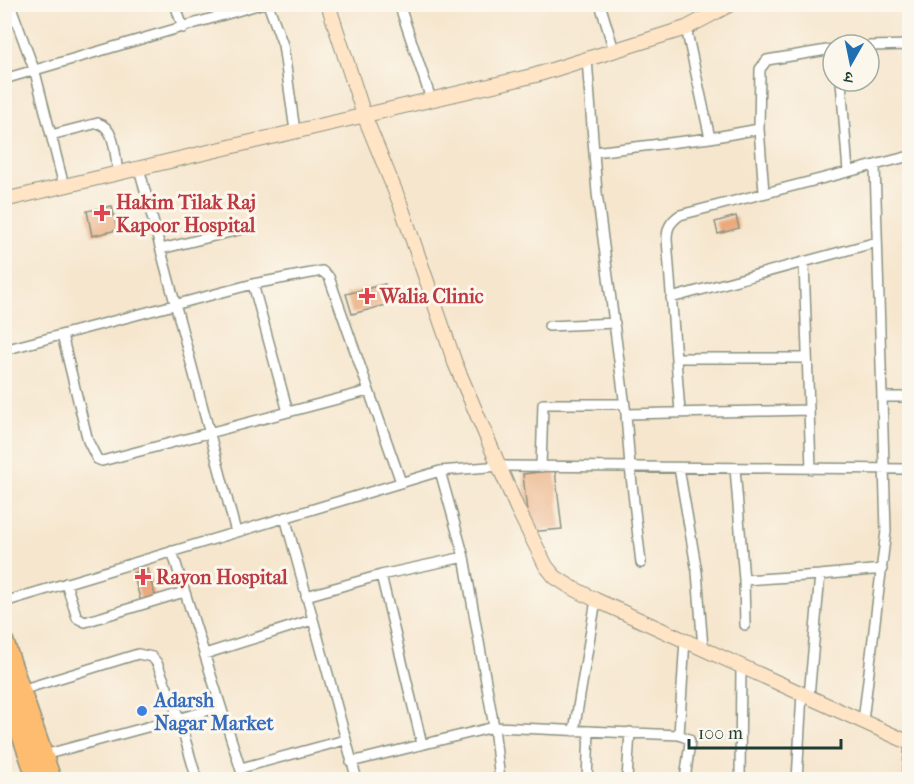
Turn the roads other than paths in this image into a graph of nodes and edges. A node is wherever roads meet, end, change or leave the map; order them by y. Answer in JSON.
{"nodes":[{"id":1,"x":10,"y":4,"type":"edge"},
{"id":2,"x":175,"y":4,"type":"edge"},
{"id":3,"x":261,"y":4,"type":"edge"},
{"id":4,"x":268,"y":4,"type":"edge"},
{"id":5,"x":328,"y":4,"type":"edge"},
{"id":6,"x":399,"y":4,"type":"edge"},
{"id":7,"x":600,"y":4,"type":"edge"},
{"id":8,"x":731,"y":4,"type":"edge"},
{"id":9,"x":183,"y":28,"type":"junction"},
{"id":10,"x":686,"y":28,"type":"junction"},
{"id":11,"x":909,"y":45,"type":"edge"},
{"id":12,"x":881,"y":46,"type":"edge"},
{"id":13,"x":614,"y":50,"type":"junction"},
{"id":14,"x":821,"y":51,"type":"edge"},
{"id":15,"x":587,"y":59,"type":"junction"},
{"id":16,"x":35,"y":72,"type":"junction"},
{"id":17,"x":4,"y":79,"type":"edge"},
{"id":18,"x":842,"y":93,"type":"edge"},
{"id":19,"x":431,"y":99,"type":"junction"},
{"id":20,"x":364,"y":115,"type":"junction"},
{"id":21,"x":759,"y":129,"type":"junction"},
{"id":22,"x":295,"y":131,"type":"junction"},
{"id":23,"x":51,"y":135,"type":"junction"},
{"id":24,"x":710,"y":138,"type":"junction"},
{"id":25,"x":594,"y":152,"type":"junction"},
{"id":26,"x":909,"y":156,"type":"edge"},
{"id":27,"x":875,"y":166,"type":"junction"},
{"id":28,"x":139,"y":168,"type":"junction"},
{"id":29,"x":848,"y":172,"type":"junction"},
{"id":30,"x":118,"y":173,"type":"junction"},
{"id":31,"x":64,"y":186,"type":"junction"},
{"id":32,"x":764,"y":192,"type":"junction"},
{"id":33,"x":4,"y":200,"type":"edge"},
{"id":34,"x":250,"y":227,"type":"dead end"},
{"id":35,"x":877,"y":242,"type":"junction"},
{"id":36,"x":161,"y":249,"type":"junction"},
{"id":37,"x":804,"y":262,"type":"junction"},
{"id":38,"x":253,"y":284,"type":"junction"},
{"id":39,"x":671,"y":298,"type":"junction"},
{"id":40,"x":176,"y":305,"type":"junction"},
{"id":41,"x":615,"y":323,"type":"junction"},
{"id":42,"x":549,"y":326,"type":"dead end"},
{"id":43,"x":62,"y":335,"type":"junction"},
{"id":44,"x":4,"y":350,"type":"edge"},
{"id":45,"x":676,"y":358,"type":"junction"},
{"id":46,"x":807,"y":358,"type":"junction"},
{"id":47,"x":368,"y":391,"type":"junction"},
{"id":48,"x":883,"y":397,"type":"junction"},
{"id":49,"x":909,"y":397,"type":"edge"},
{"id":50,"x":624,"y":404,"type":"junction"},
{"id":51,"x":809,"y":410,"type":"junction"},
{"id":52,"x":288,"y":412,"type":"junction"},
{"id":53,"x":680,"y":412,"type":"junction"},
{"id":54,"x":626,"y":414,"type":"junction"},
{"id":55,"x":210,"y":433,"type":"junction"},
{"id":56,"x":500,"y":466,"type":"junction"},
{"id":57,"x":541,"y":467,"type":"junction"},
{"id":58,"x":630,"y":467,"type":"junction"},
{"id":59,"x":679,"y":468,"type":"junction"},
{"id":60,"x":735,"y":468,"type":"junction"},
{"id":61,"x":811,"y":468,"type":"junction"},
{"id":62,"x":885,"y":469,"type":"junction"},
{"id":63,"x":909,"y":469,"type":"edge"},
{"id":64,"x":440,"y":471,"type":"junction"},
{"id":65,"x":401,"y":482,"type":"junction"},
{"id":66,"x":285,"y":517,"type":"junction"},
{"id":67,"x":236,"y":532,"type":"junction"},
{"id":68,"x":172,"y":551,"type":"junction"},
{"id":69,"x":464,"y":557,"type":"junction"},
{"id":70,"x":641,"y":563,"type":"dead end"},
{"id":71,"x":882,"y":569,"type":"junction"},
{"id":72,"x":381,"y":575,"type":"junction"},
{"id":73,"x":820,"y":575,"type":"junction"},
{"id":74,"x":744,"y":580,"type":"junction"},
{"id":75,"x":66,"y":583,"type":"junction"},
{"id":76,"x":184,"y":592,"type":"junction"},
{"id":77,"x":306,"y":596,"type":"junction"},
{"id":78,"x":596,"y":600,"type":"junction"},
{"id":79,"x":4,"y":602,"type":"edge"},
{"id":80,"x":312,"y":620,"type":"junction"},
{"id":81,"x":745,"y":625,"type":"dead end"},
{"id":82,"x":685,"y":639,"type":"junction"},
{"id":83,"x":4,"y":641,"type":"edge"},
{"id":84,"x":703,"y":648,"type":"junction"},
{"id":85,"x":205,"y":654,"type":"junction"},
{"id":86,"x":741,"y":665,"type":"junction"},
{"id":87,"x":13,"y":688,"type":"edge"},
{"id":88,"x":805,"y":695,"type":"junction"},
{"id":89,"x":221,"y":707,"type":"junction"},
{"id":90,"x":179,"y":718,"type":"junction"},
{"id":91,"x":863,"y":721,"type":"junction"},
{"id":92,"x":494,"y":728,"type":"junction"},
{"id":93,"x":574,"y":731,"type":"junction"},
{"id":94,"x":589,"y":731,"type":"junction"},
{"id":95,"x":630,"y":732,"type":"junction"},
{"id":96,"x":679,"y":735,"type":"junction"},
{"id":97,"x":345,"y":740,"type":"junction"},
{"id":98,"x":422,"y":744,"type":"junction"},
{"id":99,"x":909,"y":744,"type":"edge"},
{"id":100,"x":44,"y":755,"type":"junction"},
{"id":101,"x":351,"y":762,"type":"junction"},
{"id":102,"x":241,"y":768,"type":"junction"},
{"id":103,"x":37,"y":780,"type":"edge"},
{"id":104,"x":52,"y":780,"type":"edge"},
{"id":105,"x":197,"y":780,"type":"edge"},
{"id":106,"x":244,"y":780,"type":"edge"},
{"id":107,"x":357,"y":780,"type":"edge"},
{"id":108,"x":500,"y":780,"type":"edge"},
{"id":109,"x":587,"y":780,"type":"edge"},
{"id":110,"x":627,"y":780,"type":"edge"},
{"id":111,"x":685,"y":780,"type":"edge"},
{"id":112,"x":740,"y":780,"type":"edge"},
{"id":113,"x":797,"y":780,"type":"edge"},
{"id":114,"x":907,"y":780,"type":"edge"}],
"edges":[{"from":1,"to":16,"type":"street"},
{"from":2,"to":9,"type":"street"},
{"from":3,"to":9,"type":"street"},
{"from":4,"to":22,"type":"street"},
{"from":5,"to":20,"type":"street"},
{"from":6,"to":19,"type":"street"},
{"from":7,"to":13,"type":"street"},
{"from":8,"to":10,"type":"street"},
{"from":9,"to":16,"type":"street"},
{"from":10,"to":13,"type":"street"},
{"from":10,"to":24,"type":"street"},
{"from":11,"to":12,"type":"street"},
{"from":13,"to":15,"type":"street"},
{"from":14,"to":21,"type":"street"},
{"from":15,"to":19,"type":"street"},
{"from":15,"to":25,"type":"street"},
{"from":16,"to":17,"type":"street"},
{"from":16,"to":23,"type":"street"},
{"from":18,"to":29,"type":"street"},
{"from":19,"to":20,"type":"street"},
{"from":20,"to":22,"type":"street"},
{"from":20,"to":56,"type":"street"},
{"from":21,"to":24,"type":"street"},
{"from":21,"to":32,"type":"street"},
{"from":22,"to":28,"type":"street"},
{"from":23,"to":30,"type":"street"},
{"from":23,"to":31,"type":"street"},
{"from":24,"to":25,"type":"street"},
{"from":25,"to":41,"type":"street"},
{"from":26,"to":27,"type":"street"},
{"from":27,"to":29,"type":"street"},
{"from":27,"to":35,"type":"street"},
{"from":28,"to":30,"type":"street"},
{"from":28,"to":36,"type":"street"},
{"from":29,"to":32,"type":"street"},
{"from":30,"to":31,"type":"street"},
{"from":31,"to":33,"type":"street"},
{"from":32,"to":39,"type":"street"},
{"from":34,"to":36,"type":"street"},
{"from":35,"to":37,"type":"street"},
{"from":35,"to":48,"type":"street"},
{"from":36,"to":40,"type":"street"},
{"from":37,"to":39,"type":"street"},
{"from":37,"to":46,"type":"street"},
{"from":38,"to":40,"type":"street"},
{"from":38,"to":47,"type":"street"},
{"from":38,"to":52,"type":"street"},
{"from":39,"to":45,"type":"street"},
{"from":40,"to":43,"type":"street"},
{"from":40,"to":55,"type":"street"},
{"from":41,"to":42,"type":"street"},
{"from":41,"to":50,"type":"street"},
{"from":43,"to":44,"type":"street"},
{"from":43,"to":55,"type":"street"},
{"from":45,"to":46,"type":"street"},
{"from":45,"to":53,"type":"street"},
{"from":46,"to":51,"type":"street"},
{"from":47,"to":52,"type":"street"},
{"from":47,"to":65,"type":"street"},
{"from":48,"to":49,"type":"street"},
{"from":48,"to":62,"type":"street"},
{"from":50,"to":54,"type":"street"},
{"from":50,"to":57,"type":"street"},
{"from":51,"to":53,"type":"street"},
{"from":51,"to":61,"type":"street"},
{"from":52,"to":55,"type":"street"},
{"from":53,"to":54,"type":"street"},
{"from":54,"to":58,"type":"street"},
{"from":55,"to":67,"type":"street"},
{"from":56,"to":57,"type":"street"},
{"from":56,"to":64,"type":"street"},
{"from":56,"to":78,"type":"street"},
{"from":57,"to":58,"type":"street"},
{"from":58,"to":59,"type":"street"},
{"from":58,"to":70,"type":"street"},
{"from":59,"to":60,"type":"street"},
{"from":59,"to":84,"type":"street"},
{"from":60,"to":61,"type":"street"},
{"from":60,"to":74,"type":"street"},
{"from":61,"to":62,"type":"street"},
{"from":62,"to":63,"type":"street"},
{"from":62,"to":71,"type":"street"},
{"from":64,"to":65,"type":"street"},
{"from":64,"to":69,"type":"street"},
{"from":65,"to":66,"type":"street"},
{"from":66,"to":67,"type":"street"},
{"from":66,"to":77,"type":"street"},
{"from":67,"to":68,"type":"street"},
{"from":68,"to":75,"type":"street"},
{"from":68,"to":76,"type":"street"},
{"from":69,"to":72,"type":"street"},
{"from":69,"to":92,"type":"street"},
{"from":71,"to":73,"type":"street"},
{"from":71,"to":91,"type":"street"},
{"from":72,"to":77,"type":"street"},
{"from":72,"to":98,"type":"street"},
{"from":73,"to":74,"type":"street"},
{"from":73,"to":88,"type":"street"},
{"from":74,"to":81,"type":"street"},
{"from":75,"to":76,"type":"street"},
{"from":75,"to":79,"type":"street"},
{"from":76,"to":85,"type":"street"},
{"from":77,"to":80,"type":"street"},
{"from":78,"to":82,"type":"street"},
{"from":78,"to":93,"type":"street"},
{"from":80,"to":85,"type":"street"},
{"from":80,"to":97,"type":"street"},
{"from":82,"to":84,"type":"street"},
{"from":82,"to":96,"type":"street"},
{"from":83,"to":87,"type":"highway"},
{"from":84,"to":86,"type":"street"},
{"from":85,"to":89,"type":"street"},
{"from":86,"to":88,"type":"street"},
{"from":86,"to":112,"type":"street"},
{"from":87,"to":90,"type":"street"},
{"from":87,"to":100,"type":"highway"},
{"from":87,"to":103,"type":"highway"},
{"from":88,"to":91,"type":"street"},
{"from":88,"to":113,"type":"street"},
{"from":89,"to":90,"type":"street"},
{"from":89,"to":102,"type":"street"},
{"from":90,"to":100,"type":"street"},
{"from":90,"to":105,"type":"street"},
{"from":91,"to":99,"type":"street"},
{"from":92,"to":93,"type":"street"},
{"from":92,"to":98,"type":"street"},
{"from":92,"to":108,"type":"street"},
{"from":93,"to":94,"type":"street"},
{"from":94,"to":95,"type":"street"},
{"from":94,"to":109,"type":"street"},
{"from":95,"to":96,"type":"street"},
{"from":95,"to":110,"type":"street"},
{"from":96,"to":111,"type":"street"},
{"from":97,"to":101,"type":"street"},
{"from":97,"to":102,"type":"street"},
{"from":98,"to":101,"type":"street"},
{"from":99,"to":114,"type":"street"},
{"from":100,"to":104,"type":"highway"},
{"from":101,"to":107,"type":"street"},
{"from":102,"to":106,"type":"street"}]}
